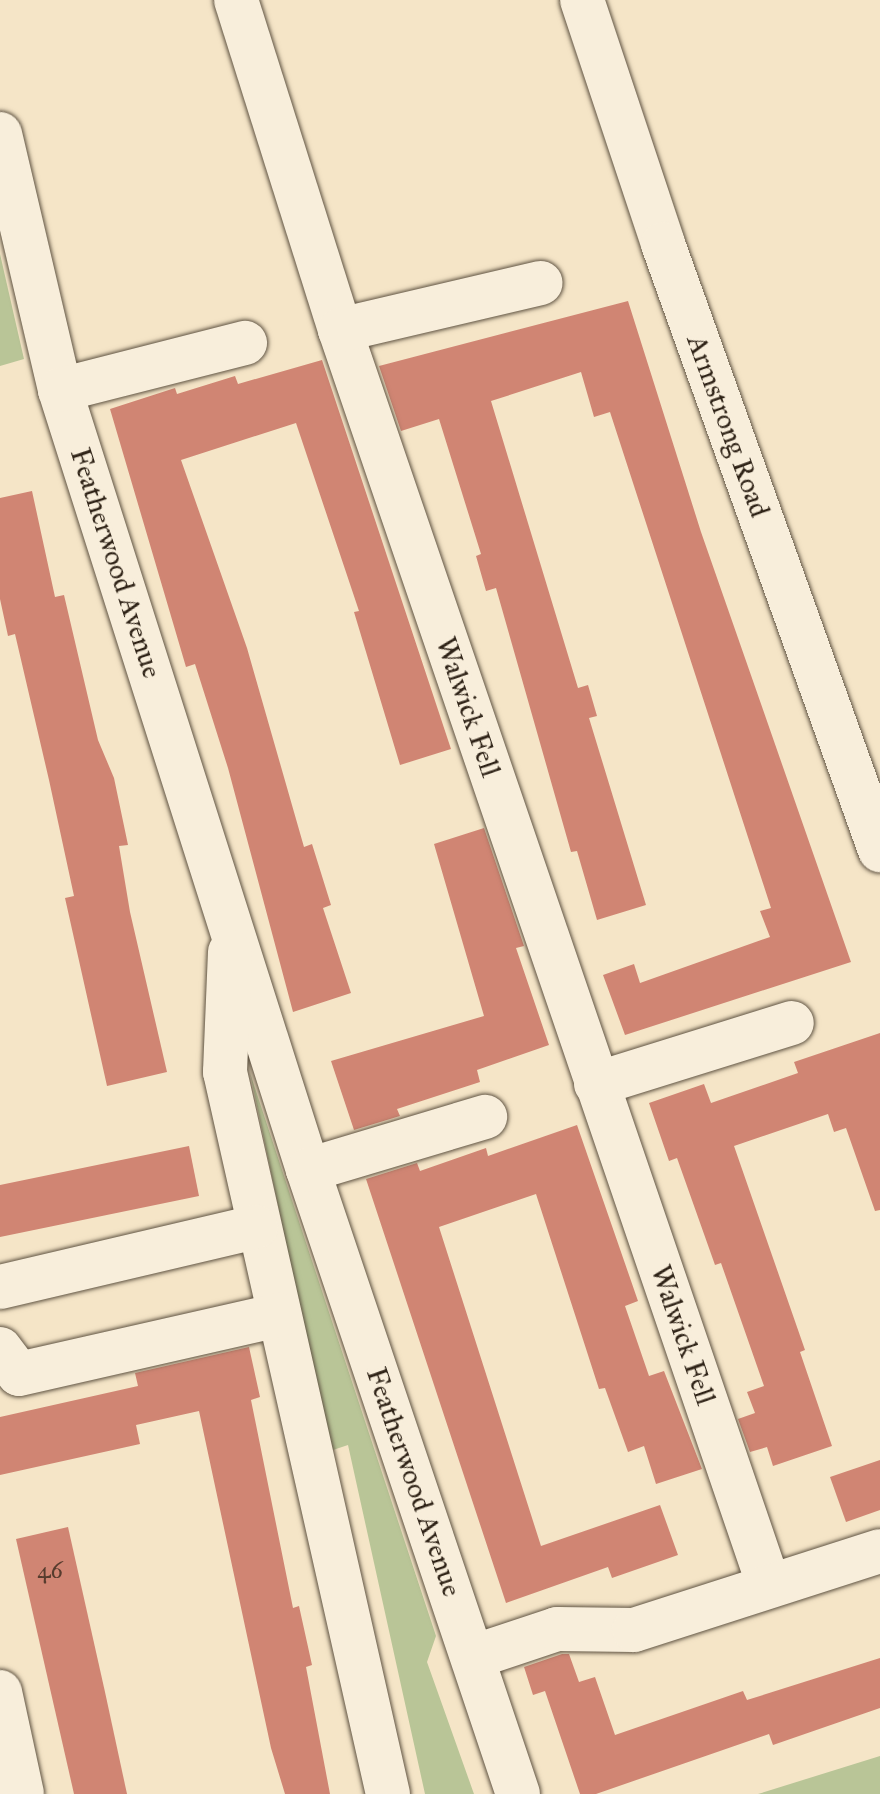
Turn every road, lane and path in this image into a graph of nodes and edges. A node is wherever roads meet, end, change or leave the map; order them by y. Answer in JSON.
{"nodes":[{"id":1,"x":236,"y":0,"type":"edge"},
{"id":2,"x":582,"y":0,"type":"edge"},
{"id":3,"x":0,"y":134,"type":"edge"},
{"id":4,"x":541,"y":283,"type":"dead end"},
{"id":5,"x":337,"y":321,"type":"junction"},
{"id":6,"x":245,"y":343,"type":"dead end"},
{"id":7,"x":60,"y":390,"type":"junction"},
{"id":8,"x":880,"y":850,"type":"edge"},
{"id":9,"x":231,"y":917,"type":"junction"},
{"id":10,"x":792,"y":1023,"type":"dead end"},
{"id":11,"x":596,"y":1084,"type":"junction"},
{"id":12,"x":485,"y":1117,"type":"dead end"},
{"id":13,"x":308,"y":1170,"type":"junction"},
{"id":14,"x":256,"y":1227,"type":"junction"},
{"id":15,"x":0,"y":1287,"type":"edge"},
{"id":16,"x":279,"y":1315,"type":"junction"},
{"id":17,"x":0,"y":1349,"type":"edge"},
{"id":18,"x":880,"y":1551,"type":"edge"},
{"id":19,"x":769,"y":1586,"type":"junction"},
{"id":20,"x":473,"y":1657,"type":"junction"},
{"id":21,"x":0,"y":1692,"type":"edge"},
{"id":22,"x":22,"y":1794,"type":"edge"},
{"id":23,"x":388,"y":1794,"type":"edge"},
{"id":24,"x":518,"y":1794,"type":"edge"}],
"edges":[{"from":1,"to":5,"type":"street","name":"Walwick Fell"},
{"from":2,"to":8,"type":"street","name":"Armstrong Road"},
{"from":3,"to":7,"type":"street","name":"Featherwood Avenue"},
{"from":4,"to":5,"type":"street"},
{"from":5,"to":11,"type":"street","name":"Walwick Fell"},
{"from":6,"to":7,"type":"street"},
{"from":7,"to":9,"type":"street","name":"Featherwood Avenue"},
{"from":9,"to":13,"type":"street","name":"Featherwood Avenue"},
{"from":9,"to":14,"type":"street","name":"Featherwood Avenue"},
{"from":10,"to":11,"type":"street"},
{"from":11,"to":19,"type":"street","name":"Walwick Fell"},
{"from":12,"to":13,"type":"street"},
{"from":13,"to":20,"type":"street","name":"Featherwood Avenue"},
{"from":14,"to":15,"type":"street"},
{"from":14,"to":16,"type":"street","name":"Featherwood Avenue"},
{"from":16,"to":17,"type":"street"},
{"from":16,"to":23,"type":"street","name":"Featherwood Avenue"},
{"from":18,"to":19,"type":"street"},
{"from":19,"to":20,"type":"street"},
{"from":20,"to":24,"type":"street","name":"Featherwood Avenue"},
{"from":21,"to":22,"type":"street"}]}
